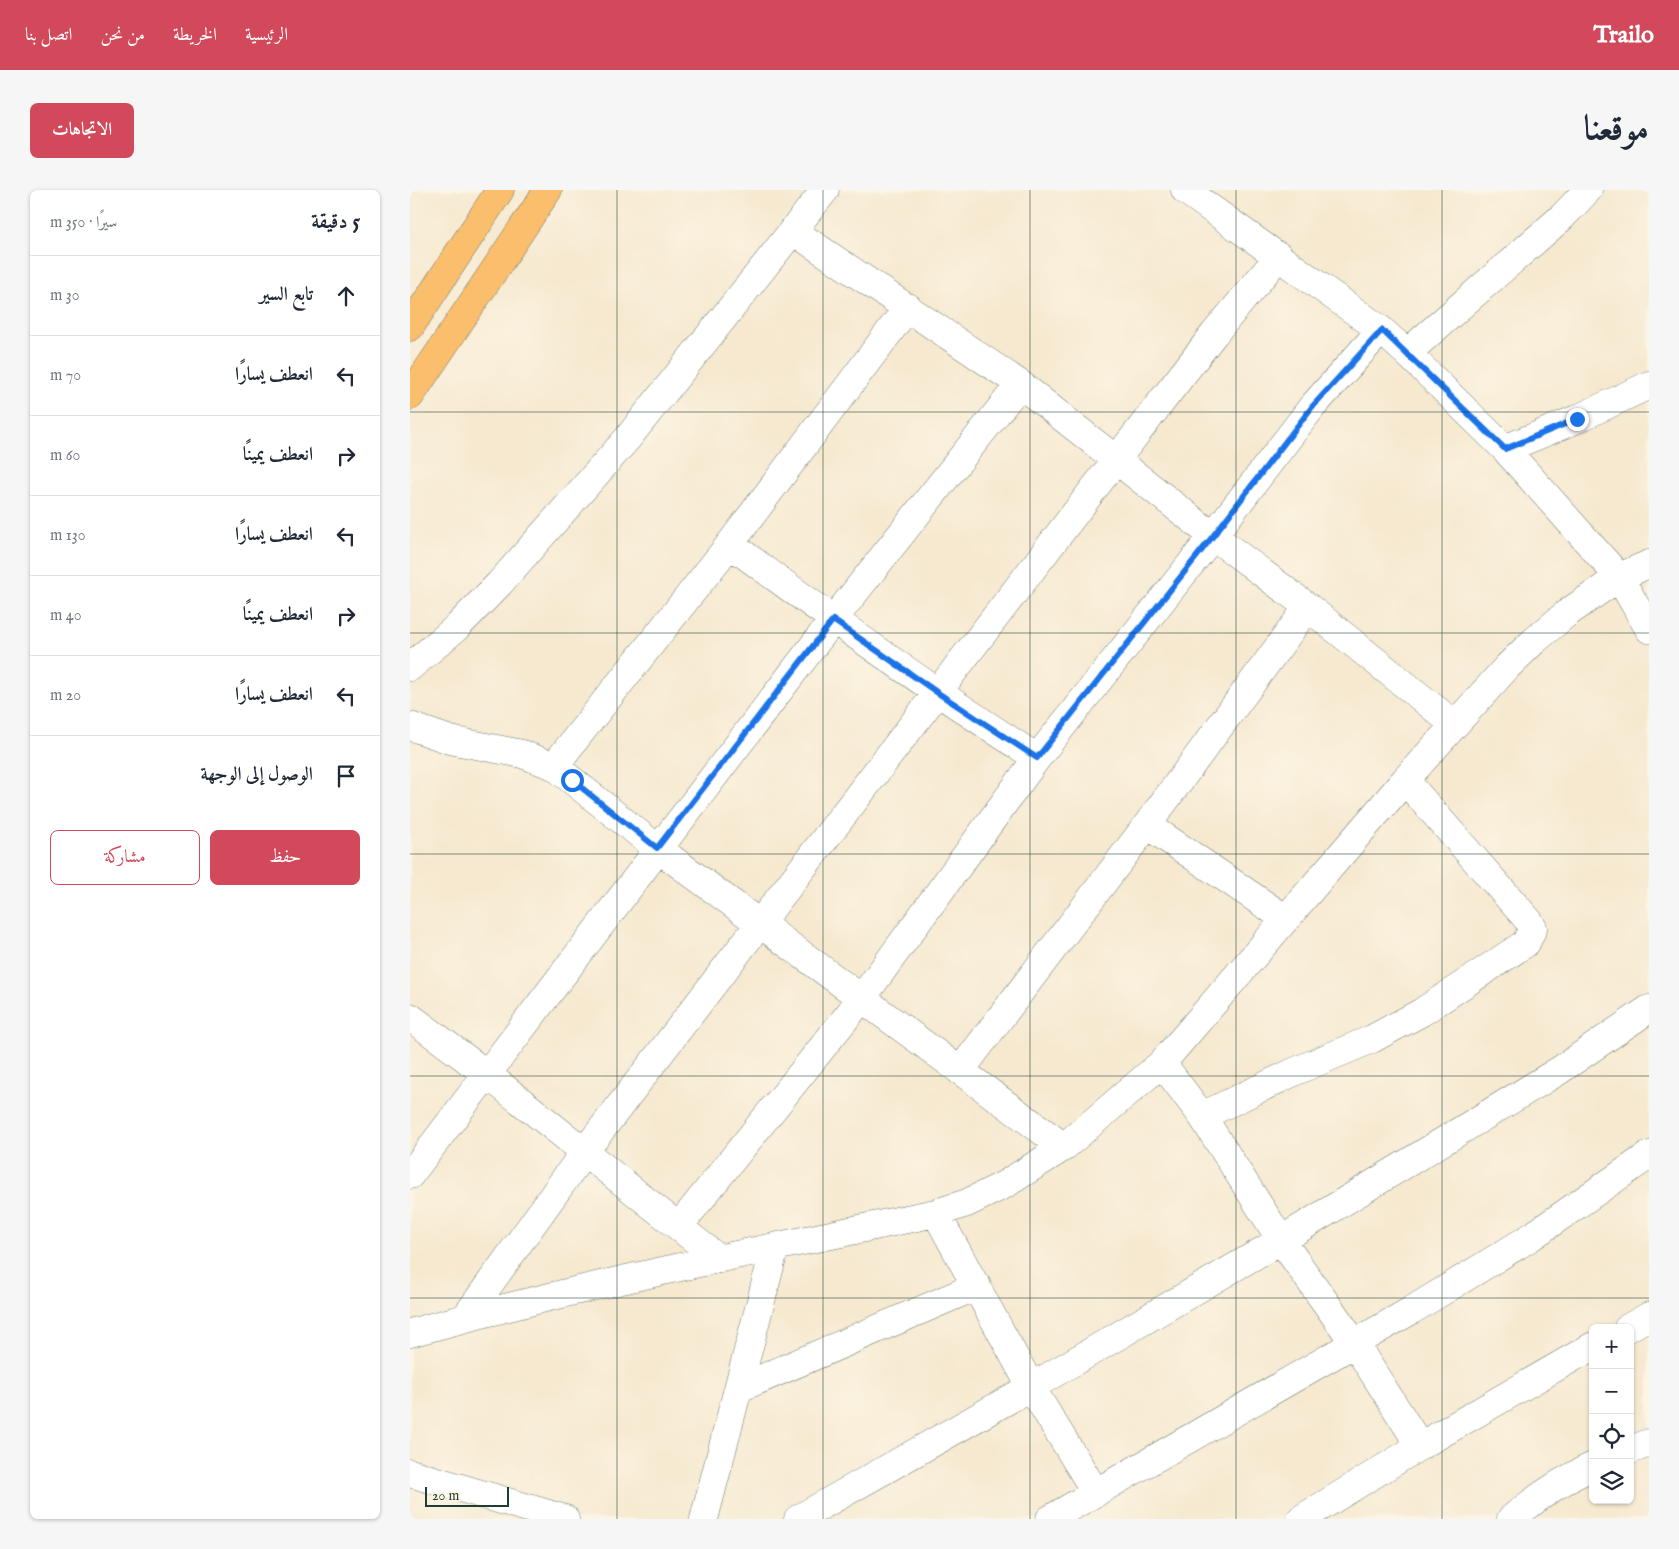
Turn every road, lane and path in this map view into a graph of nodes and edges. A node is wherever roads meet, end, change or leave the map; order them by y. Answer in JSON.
{"nodes":[{"id":1,"x":500,"y":190,"type":"edge"},
{"id":2,"x":548,"y":190,"type":"edge"},
{"id":3,"x":825,"y":190,"type":"edge"},
{"id":4,"x":1185,"y":190,"type":"edge"},
{"id":5,"x":1588,"y":190,"type":"edge"},
{"id":6,"x":792,"y":231,"type":"junction"},
{"id":7,"x":1280,"y":256,"type":"junction"},
{"id":8,"x":908,"y":307,"type":"junction"},
{"id":9,"x":410,"y":327,"type":"edge"},
{"id":10,"x":1382,"y":330,"type":"junction"},
{"id":11,"x":1407,"y":353,"type":"junction"},
{"id":12,"x":1020,"y":384,"type":"junction"},
{"id":13,"x":1649,"y":385,"type":"edge"},
{"id":14,"x":410,"y":396,"type":"edge"},
{"id":15,"x":1505,"y":449,"type":"junction"},
{"id":16,"x":1116,"y":460,"type":"junction"},
{"id":17,"x":1213,"y":536,"type":"junction"},
{"id":18,"x":730,"y":544,"type":"junction"},
{"id":19,"x":1649,"y":564,"type":"edge"},
{"id":20,"x":1619,"y":577,"type":"junction"},
{"id":21,"x":1308,"y":607,"type":"junction"},
{"id":22,"x":833,"y":620,"type":"junction"},
{"id":23,"x":1649,"y":629,"type":"edge"},
{"id":24,"x":410,"y":667,"type":"edge"},
{"id":25,"x":938,"y":693,"type":"junction"},
{"id":26,"x":1454,"y":724,"type":"junction"},
{"id":27,"x":410,"y":726,"type":"edge"},
{"id":28,"x":1037,"y":758,"type":"junction"},
{"id":29,"x":554,"y":766,"type":"junction"},
{"id":30,"x":1406,"y":780,"type":"junction"},
{"id":31,"x":1147,"y":825,"type":"junction"},
{"id":32,"x":657,"y":848,"type":"junction"},
{"id":33,"x":1286,"y":919,"type":"junction"},
{"id":34,"x":760,"y":924,"type":"junction"},
{"id":35,"x":862,"y":998,"type":"junction"},
{"id":36,"x":1649,"y":1009,"type":"edge"},
{"id":37,"x":410,"y":1017,"type":"edge"},
{"id":38,"x":1162,"y":1063,"type":"junction"},
{"id":39,"x":960,"y":1071,"type":"junction"},
{"id":40,"x":488,"y":1075,"type":"junction"},
{"id":41,"x":1202,"y":1116,"type":"junction"},
{"id":42,"x":1064,"y":1147,"type":"junction"},
{"id":43,"x":585,"y":1151,"type":"junction"},
{"id":44,"x":1649,"y":1155,"type":"edge"},
{"id":45,"x":410,"y":1175,"type":"edge"},
{"id":46,"x":936,"y":1213,"type":"junction"},
{"id":47,"x":679,"y":1226,"type":"junction"},
{"id":48,"x":1281,"y":1240,"type":"junction"},
{"id":49,"x":776,"y":1247,"type":"junction"},
{"id":50,"x":718,"y":1259,"type":"junction"},
{"id":51,"x":977,"y":1286,"type":"junction"},
{"id":52,"x":1649,"y":1316,"type":"edge"},
{"id":53,"x":464,"y":1318,"type":"junction"},
{"id":54,"x":1634,"y":1325,"type":"edge"},
{"id":55,"x":410,"y":1333,"type":"edge"},
{"id":56,"x":1355,"y":1344,"type":"junction"},
{"id":57,"x":1589,"y":1348,"type":"edge"},
{"id":58,"x":740,"y":1388,"type":"junction"},
{"id":59,"x":1031,"y":1388,"type":"junction"},
{"id":60,"x":1649,"y":1443,"type":"edge"},
{"id":61,"x":1420,"y":1446,"type":"junction"},
{"id":62,"x":1634,"y":1449,"type":"edge"},
{"id":63,"x":1589,"y":1468,"type":"edge"},
{"id":64,"x":410,"y":1473,"type":"edge"},
{"id":65,"x":1096,"y":1494,"type":"junction"},
{"id":66,"x":565,"y":1519,"type":"edge"},
{"id":67,"x":704,"y":1519,"type":"edge"},
{"id":68,"x":798,"y":1519,"type":"edge"},
{"id":69,"x":1050,"y":1519,"type":"edge"},
{"id":70,"x":1301,"y":1519,"type":"edge"},
{"id":71,"x":1511,"y":1519,"type":"edge"}],
"edges":[{"from":1,"to":9,"type":"main road"},
{"from":2,"to":14,"type":"main road"},
{"from":3,"to":6,"type":"street"},
{"from":4,"to":7,"type":"street"},
{"from":5,"to":11,"type":"street"},
{"from":6,"to":8,"type":"street"},
{"from":6,"to":24,"type":"street"},
{"from":7,"to":10,"type":"street"},
{"from":7,"to":16,"type":"street"},
{"from":8,"to":12,"type":"street"},
{"from":8,"to":18,"type":"street"},
{"from":10,"to":11,"type":"street"},
{"from":10,"to":17,"type":"street"},
{"from":11,"to":15,"type":"street"},
{"from":12,"to":16,"type":"street"},
{"from":12,"to":22,"type":"street"},
{"from":13,"to":15,"type":"street"},
{"from":15,"to":20,"type":"street"},
{"from":16,"to":17,"type":"street"},
{"from":16,"to":25,"type":"street"},
{"from":17,"to":21,"type":"street"},
{"from":17,"to":28,"type":"street"},
{"from":18,"to":22,"type":"street"},
{"from":18,"to":29,"type":"street"},
{"from":19,"to":20,"type":"street"},
{"from":20,"to":23,"type":"street"},
{"from":20,"to":26,"type":"street"},
{"from":21,"to":26,"type":"street"},
{"from":21,"to":31,"type":"street"},
{"from":22,"to":25,"type":"street"},
{"from":22,"to":32,"type":"street"},
{"from":25,"to":28,"type":"street"},
{"from":25,"to":34,"type":"street"},
{"from":26,"to":30,"type":"street"},
{"from":27,"to":29,"type":"street"},
{"from":28,"to":35,"type":"street"},
{"from":29,"to":32,"type":"street"},
{"from":30,"to":33,"type":"street"},
{"from":30,"to":41,"type":"street"},
{"from":31,"to":33,"type":"street"},
{"from":31,"to":39,"type":"street"},
{"from":32,"to":34,"type":"street"},
{"from":32,"to":40,"type":"street"},
{"from":33,"to":38,"type":"street"},
{"from":34,"to":35,"type":"street"},
{"from":34,"to":43,"type":"street"},
{"from":35,"to":39,"type":"street"},
{"from":35,"to":47,"type":"street"},
{"from":36,"to":48,"type":"street"},
{"from":37,"to":40,"type":"street"},
{"from":38,"to":41,"type":"street"},
{"from":38,"to":42,"type":"street"},
{"from":39,"to":42,"type":"street"},
{"from":40,"to":43,"type":"street"},
{"from":40,"to":45,"type":"street"},
{"from":41,"to":48,"type":"street"},
{"from":42,"to":46,"type":"street"},
{"from":43,"to":47,"type":"street"},
{"from":43,"to":53,"type":"street"},
{"from":44,"to":56,"type":"street"},
{"from":46,"to":49,"type":"street"},
{"from":46,"to":51,"type":"street"},
{"from":47,"to":50,"type":"street"},
{"from":48,"to":56,"type":"street"},
{"from":48,"to":59,"type":"street"},
{"from":49,"to":50,"type":"street"},
{"from":49,"to":58,"type":"street"},
{"from":50,"to":53,"type":"street"},
{"from":51,"to":58,"type":"street"},
{"from":51,"to":59,"type":"street"},
{"from":52,"to":54,"type":"street"},
{"from":53,"to":55,"type":"street"},
{"from":56,"to":61,"type":"street"},
{"from":56,"to":65,"type":"street"},
{"from":57,"to":61,"type":"street"},
{"from":58,"to":67,"type":"street"},
{"from":59,"to":65,"type":"street"},
{"from":59,"to":68,"type":"street"},
{"from":60,"to":62,"type":"street"},
{"from":61,"to":70,"type":"street"},
{"from":63,"to":71,"type":"street"},
{"from":64,"to":66,"type":"street"},
{"from":65,"to":69,"type":"street"}]}
